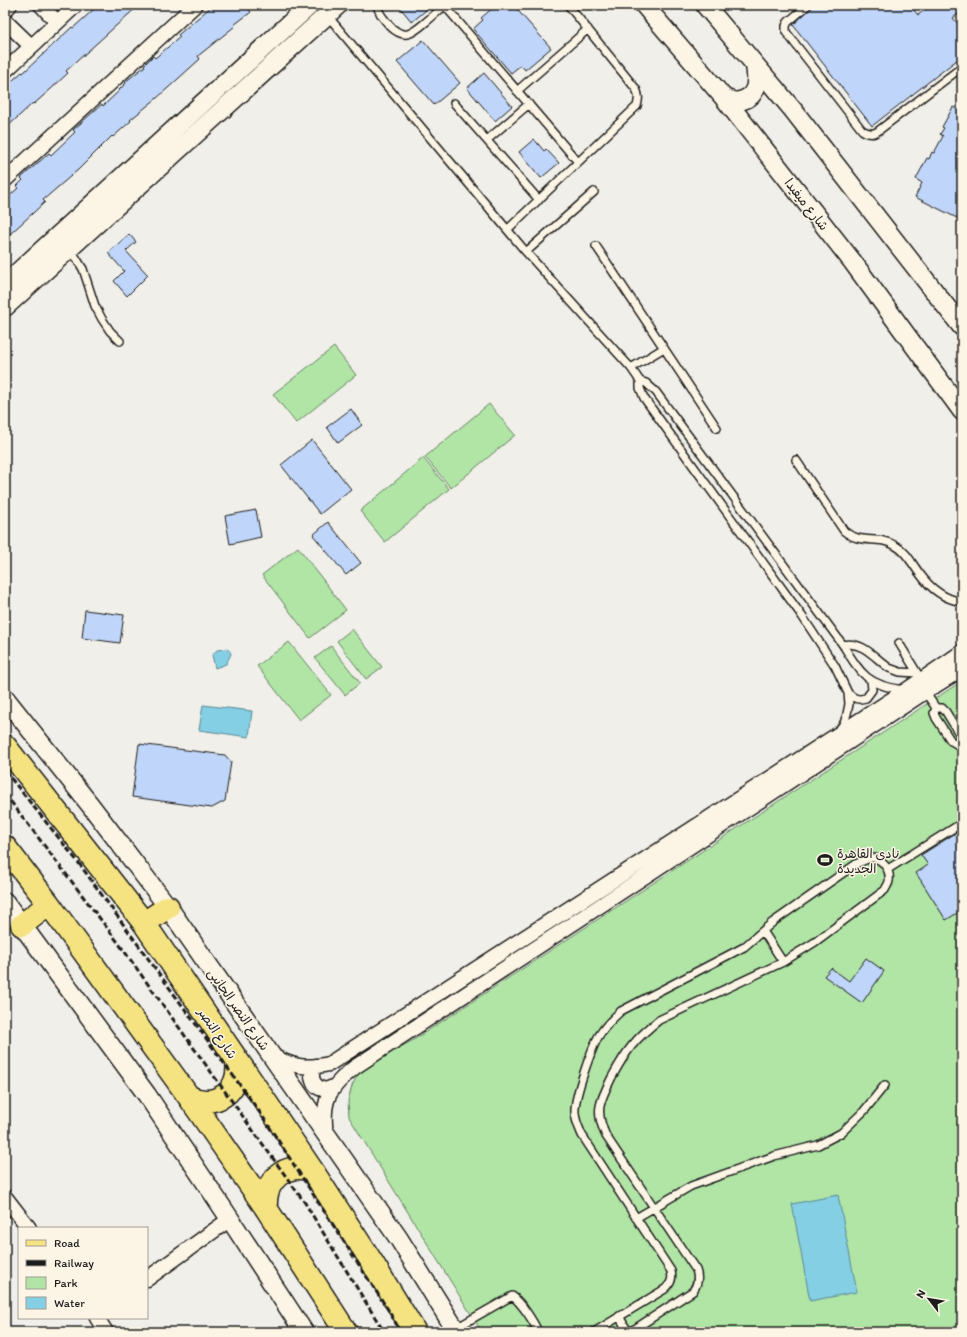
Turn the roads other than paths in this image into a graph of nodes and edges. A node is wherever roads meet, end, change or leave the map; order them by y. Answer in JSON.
{"nodes":[{"id":1,"x":10,"y":5,"type":"edge"},
{"id":2,"x":41,"y":5,"type":"edge"},
{"id":3,"x":76,"y":5,"type":"edge"},
{"id":4,"x":195,"y":5,"type":"edge"},
{"id":5,"x":310,"y":5,"type":"edge"},
{"id":6,"x":377,"y":5,"type":"edge"},
{"id":7,"x":446,"y":5,"type":"edge"},
{"id":8,"x":568,"y":5,"type":"edge"},
{"id":9,"x":644,"y":5,"type":"edge"},
{"id":10,"x":705,"y":5,"type":"edge"},
{"id":11,"x":808,"y":5,"type":"edge"},
{"id":12,"x":5,"y":10,"type":"edge"},
{"id":13,"x":332,"y":10,"type":"edge"},
{"id":14,"x":5,"y":22,"type":"edge"},
{"id":15,"x":57,"y":22,"type":"junction"},
{"id":16,"x":588,"y":29,"type":"junction"},
{"id":17,"x":31,"y":46,"type":"junction"},
{"id":18,"x":755,"y":65,"type":"junction"},
{"id":19,"x":962,"y":67,"type":"edge"},
{"id":20,"x":5,"y":71,"type":"edge"},
{"id":21,"x":517,"y":91,"type":"junction"},
{"id":22,"x":724,"y":98,"type":"junction"},
{"id":23,"x":454,"y":103,"type":"dead end"},
{"id":24,"x":529,"y":104,"type":"junction"},
{"id":25,"x":487,"y":140,"type":"junction"},
{"id":26,"x":578,"y":162,"type":"junction"},
{"id":27,"x":5,"y":180,"type":"edge"},
{"id":28,"x":594,"y":192,"type":"dead end"},
{"id":29,"x":539,"y":200,"type":"junction"},
{"id":30,"x":508,"y":229,"type":"junction"},
{"id":31,"x":596,"y":246,"type":"dead end"},
{"id":32,"x":70,"y":248,"type":"junction"},
{"id":33,"x":526,"y":252,"type":"junction"},
{"id":34,"x":5,"y":284,"type":"edge"},
{"id":35,"x":5,"y":307,"type":"edge"},
{"id":36,"x":962,"y":327,"type":"edge"},
{"id":37,"x":120,"y":341,"type":"dead end"},
{"id":38,"x":664,"y":348,"type":"junction"},
{"id":39,"x":631,"y":368,"type":"junction"},
{"id":40,"x":640,"y":381,"type":"junction"},
{"id":41,"x":962,"y":410,"type":"edge"},
{"id":42,"x":717,"y":428,"type":"dead end"},
{"id":43,"x":796,"y":460,"type":"dead end"},
{"id":44,"x":962,"y":602,"type":"edge"},
{"id":45,"x":899,"y":643,"type":"dead end"},
{"id":46,"x":843,"y":645,"type":"junction"},
{"id":47,"x":962,"y":652,"type":"edge"},
{"id":48,"x":962,"y":669,"type":"edge"},
{"id":49,"x":871,"y":680,"type":"junction"},
{"id":50,"x":921,"y":681,"type":"junction"},
{"id":51,"x":905,"y":691,"type":"junction"},
{"id":52,"x":848,"y":693,"type":"junction"},
{"id":53,"x":5,"y":698,"type":"edge"},
{"id":54,"x":936,"y":708,"type":"junction"},
{"id":55,"x":831,"y":738,"type":"junction"},
{"id":56,"x":5,"y":746,"type":"edge"},
{"id":57,"x":961,"y":748,"type":"edge"},
{"id":58,"x":962,"y":823,"type":"edge"},
{"id":59,"x":5,"y":847,"type":"edge"},
{"id":60,"x":888,"y":870,"type":"junction"},
{"id":61,"x":5,"y":902,"type":"edge"},
{"id":62,"x":49,"y":904,"type":"junction"},
{"id":63,"x":168,"y":907,"type":"junction"},
{"id":64,"x":144,"y":923,"type":"junction"},
{"id":65,"x":22,"y":925,"type":"junction"},
{"id":66,"x":763,"y":931,"type":"junction"},
{"id":67,"x":783,"y":962,"type":"junction"},
{"id":68,"x":270,"y":1054,"type":"junction"},
{"id":69,"x":237,"y":1061,"type":"junction"},
{"id":70,"x":316,"y":1066,"type":"junction"},
{"id":71,"x":885,"y":1085,"type":"dead end"},
{"id":72,"x":333,"y":1087,"type":"junction"},
{"id":73,"x":189,"y":1097,"type":"junction"},
{"id":74,"x":326,"y":1134,"type":"junction"},
{"id":75,"x":312,"y":1170,"type":"junction"},
{"id":76,"x":5,"y":1197,"type":"edge"},
{"id":77,"x":654,"y":1207,"type":"junction"},
{"id":78,"x":266,"y":1208,"type":"junction"},
{"id":79,"x":636,"y":1218,"type":"junction"},
{"id":80,"x":230,"y":1219,"type":"junction"},
{"id":81,"x":28,"y":1227,"type":"edge"},
{"id":82,"x":148,"y":1278,"type":"edge"},
{"id":83,"x":619,"y":1316,"type":"junction"},
{"id":84,"x":98,"y":1319,"type":"edge"},
{"id":85,"x":456,"y":1330,"type":"edge"},
{"id":86,"x":106,"y":1332,"type":"edge"},
{"id":87,"x":304,"y":1332,"type":"edge"},
{"id":88,"x":346,"y":1332,"type":"edge"},
{"id":89,"x":414,"y":1332,"type":"edge"},
{"id":90,"x":538,"y":1332,"type":"edge"},
{"id":91,"x":595,"y":1332,"type":"edge"},
{"id":92,"x":629,"y":1332,"type":"edge"}],
"edges":[{"from":1,"to":12,"type":"street"},
{"from":2,"to":15,"type":"street"},
{"from":3,"to":15,"type":"street"},
{"from":4,"to":27,"type":"street"},
{"from":5,"to":34,"type":"street"},
{"from":6,"to":7,"type":"lane"},
{"from":7,"to":21,"type":"lane"},
{"from":8,"to":16,"type":"lane"},
{"from":9,"to":22,"type":"street","name":"شارع ميفيدا"},
{"from":10,"to":18,"type":"street"},
{"from":11,"to":19,"type":"lane"},
{"from":13,"to":30,"type":"lane"},
{"from":13,"to":32,"type":"street"},
{"from":14,"to":17,"type":"street"},
{"from":15,"to":17,"type":"street"},
{"from":16,"to":21,"type":"lane"},
{"from":16,"to":26,"type":"lane"},
{"from":17,"to":20,"type":"street"},
{"from":18,"to":22,"type":"street"},
{"from":18,"to":36,"type":"street"},
{"from":21,"to":24,"type":"lane"},
{"from":22,"to":41,"type":"street","name":"شارع ميفيدا"},
{"from":23,"to":25,"type":"lane"},
{"from":24,"to":25,"type":"lane"},
{"from":24,"to":26,"type":"lane"},
{"from":25,"to":29,"type":"lane"},
{"from":26,"to":29,"type":"lane"},
{"from":28,"to":33,"type":"lane"},
{"from":29,"to":30,"type":"lane"},
{"from":30,"to":33,"type":"lane"},
{"from":31,"to":38,"type":"lane"},
{"from":32,"to":35,"type":"street"},
{"from":32,"to":37,"type":"lane"},
{"from":33,"to":39,"type":"lane"},
{"from":38,"to":39,"type":"lane"},
{"from":38,"to":42,"type":"lane"},
{"from":39,"to":40,"type":"lane"},
{"from":40,"to":46,"type":"lane"},
{"from":40,"to":52,"type":"lane"},
{"from":43,"to":44,"type":"lane"},
{"from":45,"to":50,"type":"lane"},
{"from":46,"to":49,"type":"lane"},
{"from":46,"to":50,"type":"lane"},
{"from":47,"to":50,"type":"street"},
{"from":48,"to":50,"type":"street"},
{"from":49,"to":51,"type":"lane"},
{"from":49,"to":52,"type":"lane"},
{"from":50,"to":51,"type":"street"},
{"from":50,"to":54,"type":"lane"},
{"from":50,"to":72,"type":"street"},
{"from":51,"to":55,"type":"street"},
{"from":52,"to":55,"type":"lane"},
{"from":53,"to":63,"type":"street","name":"شارع النصر الجانبى"},
{"from":54,"to":57,"type":"lane"},
{"from":54,"to":57,"type":"lane"},
{"from":55,"to":70,"type":"street"},
{"from":56,"to":64,"type":"main road","name":"شارع النصر"},
{"from":58,"to":60,"type":"lane"},
{"from":59,"to":62,"type":"main road"},
{"from":60,"to":66,"type":"lane"},
{"from":60,"to":67,"type":"lane"},
{"from":61,"to":65,"type":"street"},
{"from":62,"to":65,"type":"main road"},
{"from":62,"to":73,"type":"main road"},
{"from":63,"to":64,"type":"main road"},
{"from":63,"to":68,"type":"street","name":"شارع النصر الجانبى"},
{"from":64,"to":69,"type":"main road","name":"شارع النصر"},
{"from":65,"to":80,"type":"street"},
{"from":66,"to":67,"type":"lane"},
{"from":66,"to":79,"type":"lane"},
{"from":67,"to":77,"type":"lane"},
{"from":68,"to":70,"type":"street"},
{"from":68,"to":74,"type":"street","name":"شارع النصر الجانبى"},
{"from":69,"to":73,"type":"main road"},
{"from":69,"to":75,"type":"main road","name":"شارع النصر"},
{"from":70,"to":72,"type":"street"},
{"from":71,"to":77,"type":"lane"},
{"from":72,"to":74,"type":"street"},
{"from":73,"to":78,"type":"main road"},
{"from":74,"to":85,"type":"street","name":"شارع النصر الجانبى"},
{"from":75,"to":78,"type":"main road"},
{"from":75,"to":89,"type":"main road","name":"شارع النصر"},
{"from":76,"to":81,"type":"street"},
{"from":77,"to":79,"type":"lane"},
{"from":77,"to":92,"type":"lane"},
{"from":78,"to":88,"type":"main road"},
{"from":79,"to":83,"type":"lane"},
{"from":80,"to":82,"type":"street"},
{"from":80,"to":87,"type":"street"},
{"from":83,"to":91,"type":"lane"},
{"from":83,"to":92,"type":"lane"},
{"from":84,"to":86,"type":"street"},
{"from":85,"to":90,"type":"lane"}]}
